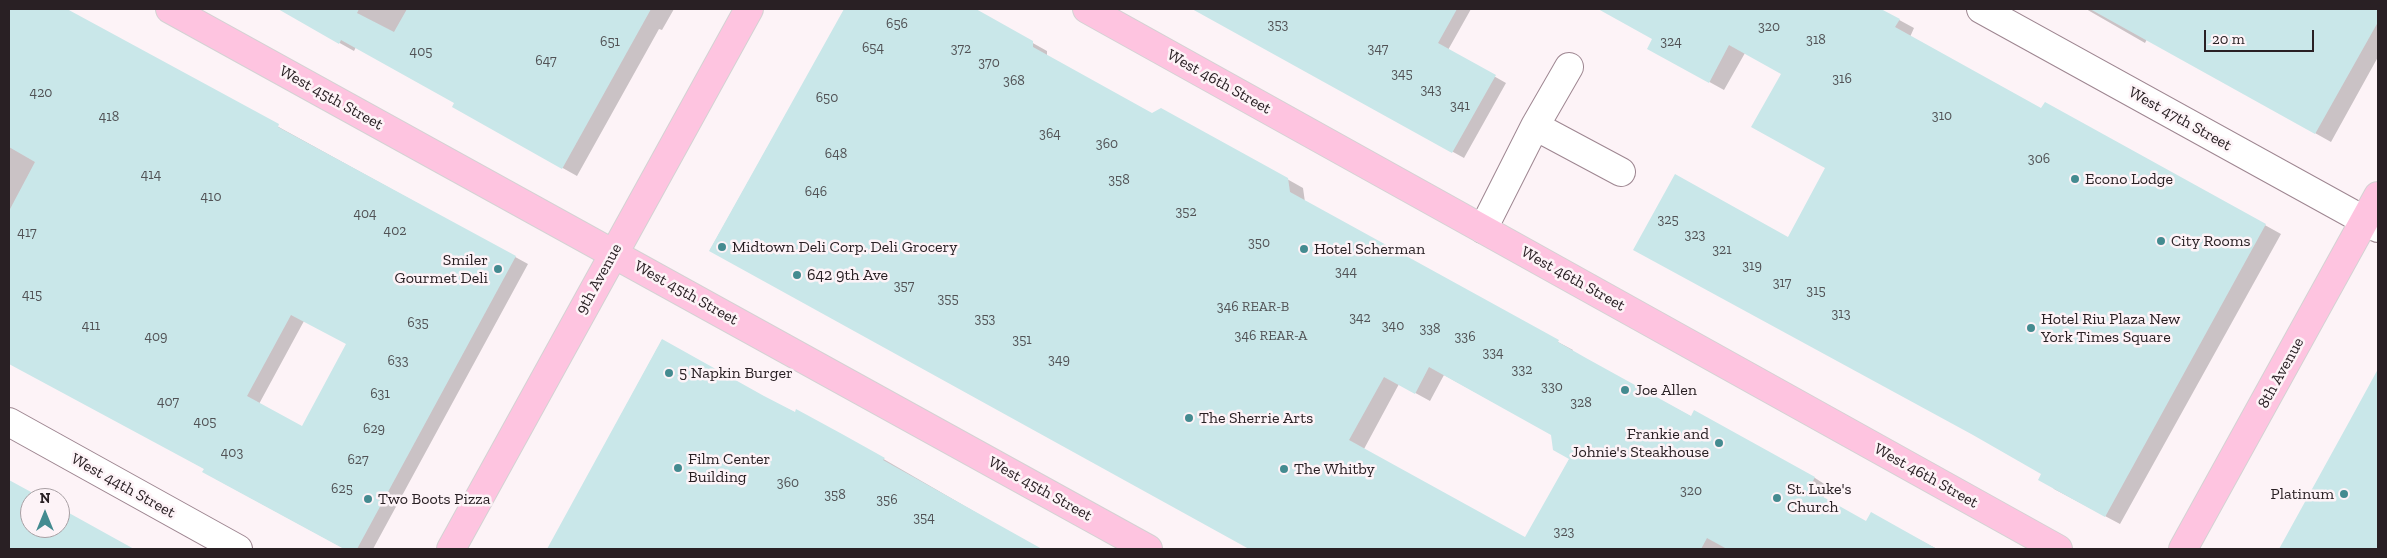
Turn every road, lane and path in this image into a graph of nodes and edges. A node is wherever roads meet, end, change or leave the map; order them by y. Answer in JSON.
{"nodes":[{"id":1,"x":170,"y":9,"type":"edge"},
{"id":2,"x":749,"y":9,"type":"edge"},
{"id":3,"x":1087,"y":9,"type":"edge"},
{"id":4,"x":1981,"y":9,"type":"edge"},
{"id":5,"x":1569,"y":67,"type":"dead end"},
{"id":6,"x":1535,"y":126,"type":"junction"},
{"id":7,"x":1621,"y":172,"type":"dead end"},
{"id":8,"x":2378,"y":196,"type":"edge"},
{"id":9,"x":2372,"y":224,"type":"edge"},
{"id":10,"x":1483,"y":229,"type":"junction"},
{"id":11,"x":613,"y":254,"type":"junction"},
{"id":12,"x":9,"y":422,"type":"edge"},
{"id":13,"x":238,"y":549,"type":"edge"},
{"id":14,"x":451,"y":549,"type":"edge"},
{"id":15,"x":1148,"y":549,"type":"edge"},
{"id":16,"x":2058,"y":549,"type":"edge"},
{"id":17,"x":2183,"y":549,"type":"edge"}],
"edges":[{"from":1,"to":11,"type":"main road","name":"West 45th Street"},
{"from":2,"to":11,"type":"main road","name":"9th Avenue"},
{"from":3,"to":10,"type":"main road","name":"West 46th Street"},
{"from":4,"to":9,"type":"street","name":"West 47th Street"},
{"from":5,"to":6,"type":"street"},
{"from":6,"to":7,"type":"street"},
{"from":6,"to":10,"type":"street"},
{"from":8,"to":9,"type":"main road","name":"8th Avenue"},
{"from":9,"to":17,"type":"main road","name":"8th Avenue"},
{"from":10,"to":16,"type":"main road","name":"West 46th Street"},
{"from":11,"to":14,"type":"main road","name":"9th Avenue"},
{"from":11,"to":15,"type":"main road","name":"West 45th Street"},
{"from":12,"to":13,"type":"street","name":"West 44th Street"}]}
